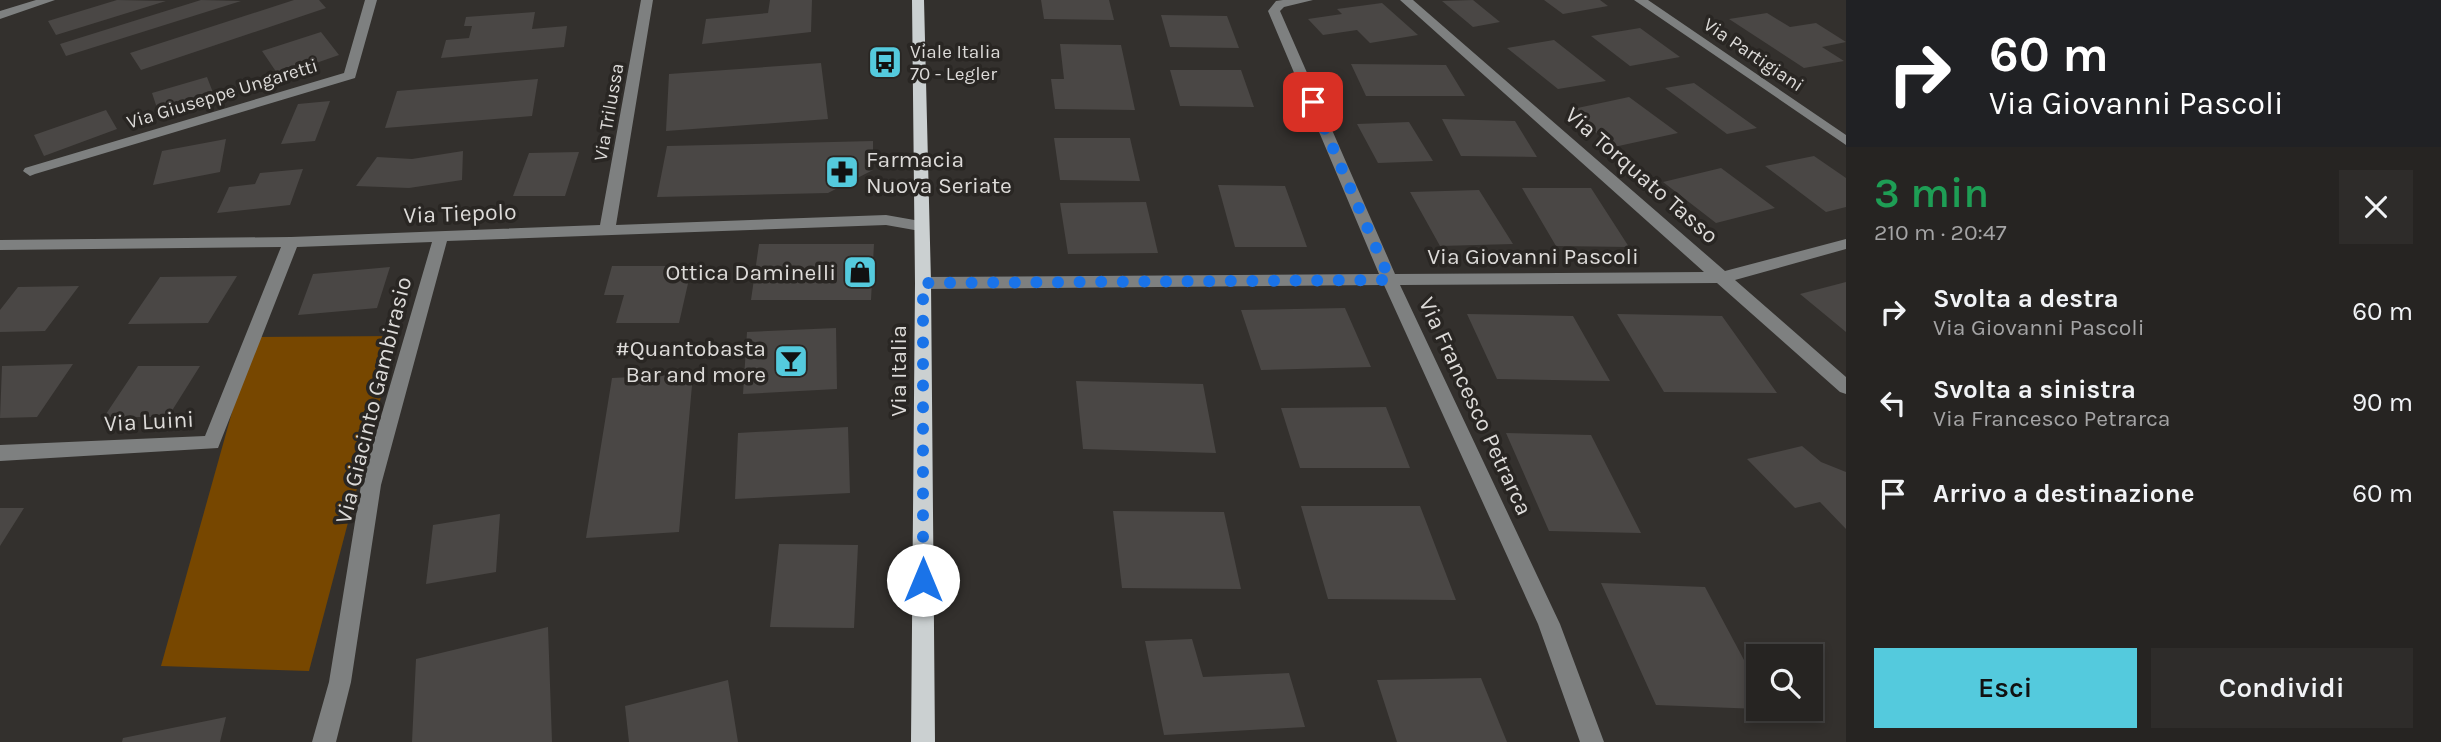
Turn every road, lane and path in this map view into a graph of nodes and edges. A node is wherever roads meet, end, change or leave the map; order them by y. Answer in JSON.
{"nodes":[{"id":1,"x":49,"y":0,"type":"edge"},
{"id":2,"x":371,"y":0,"type":"edge"},
{"id":3,"x":647,"y":0,"type":"edge"},
{"id":4,"x":918,"y":0,"type":"edge"},
{"id":5,"x":1307,"y":0,"type":"edge"},
{"id":6,"x":1406,"y":0,"type":"edge"},
{"id":7,"x":1640,"y":0,"type":"edge"},
{"id":8,"x":0,"y":15,"type":"edge"},
{"id":9,"x":1846,"y":141,"type":"edge"},
{"id":10,"x":30,"y":171,"type":"dead end"},
{"id":11,"x":920,"y":226,"type":"junction"},
{"id":12,"x":607,"y":230,"type":"junction"},
{"id":13,"x":441,"y":236,"type":"junction"},
{"id":14,"x":291,"y":242,"type":"junction"},
{"id":15,"x":1846,"y":244,"type":"edge"},
{"id":16,"x":0,"y":245,"type":"edge"},
{"id":17,"x":1724,"y":277,"type":"junction"},
{"id":18,"x":1390,"y":280,"type":"junction"},
{"id":19,"x":923,"y":283,"type":"junction"},
{"id":20,"x":1846,"y":387,"type":"edge"},
{"id":21,"x":0,"y":453,"type":"edge"},
{"id":22,"x":324,"y":742,"type":"edge"},
{"id":23,"x":923,"y":742,"type":"edge"},
{"id":24,"x":1592,"y":742,"type":"edge"}],
"edges":[{"from":1,"to":8,"type":"street"},
{"from":2,"to":10,"type":"street","name":"Via Giuseppe Ungaretti"},
{"from":3,"to":12,"type":"street","name":"Via Trilussa"},
{"from":4,"to":11,"type":"main road","name":"Via Italia"},
{"from":5,"to":18,"type":"street","name":"Via Francesco Petrarca"},
{"from":6,"to":17,"type":"street","name":"Via Torquato Tasso"},
{"from":7,"to":9,"type":"street","name":"Via Partigiani"},
{"from":11,"to":12,"type":"street","name":"Via Tiepolo"},
{"from":11,"to":19,"type":"main road","name":"Via Italia"},
{"from":12,"to":13,"type":"street","name":"Via Tiepolo"},
{"from":13,"to":14,"type":"street","name":"Via Tiepolo"},
{"from":13,"to":22,"type":"street","name":"Via Giacinto Gambirasio"},
{"from":14,"to":16,"type":"street","name":"Via Tiepolo"},
{"from":14,"to":21,"type":"street","name":"Via Luini"},
{"from":15,"to":17,"type":"street","name":"Via Giovanni Pascoli"},
{"from":17,"to":18,"type":"street","name":"Via Giovanni Pascoli"},
{"from":17,"to":20,"type":"street","name":"Via Torquato Tasso"},
{"from":18,"to":19,"type":"street","name":"Via Giovanni Pascoli"},
{"from":18,"to":24,"type":"street","name":"Via Francesco Petrarca"},
{"from":19,"to":23,"type":"main road","name":"Via Italia"}]}
